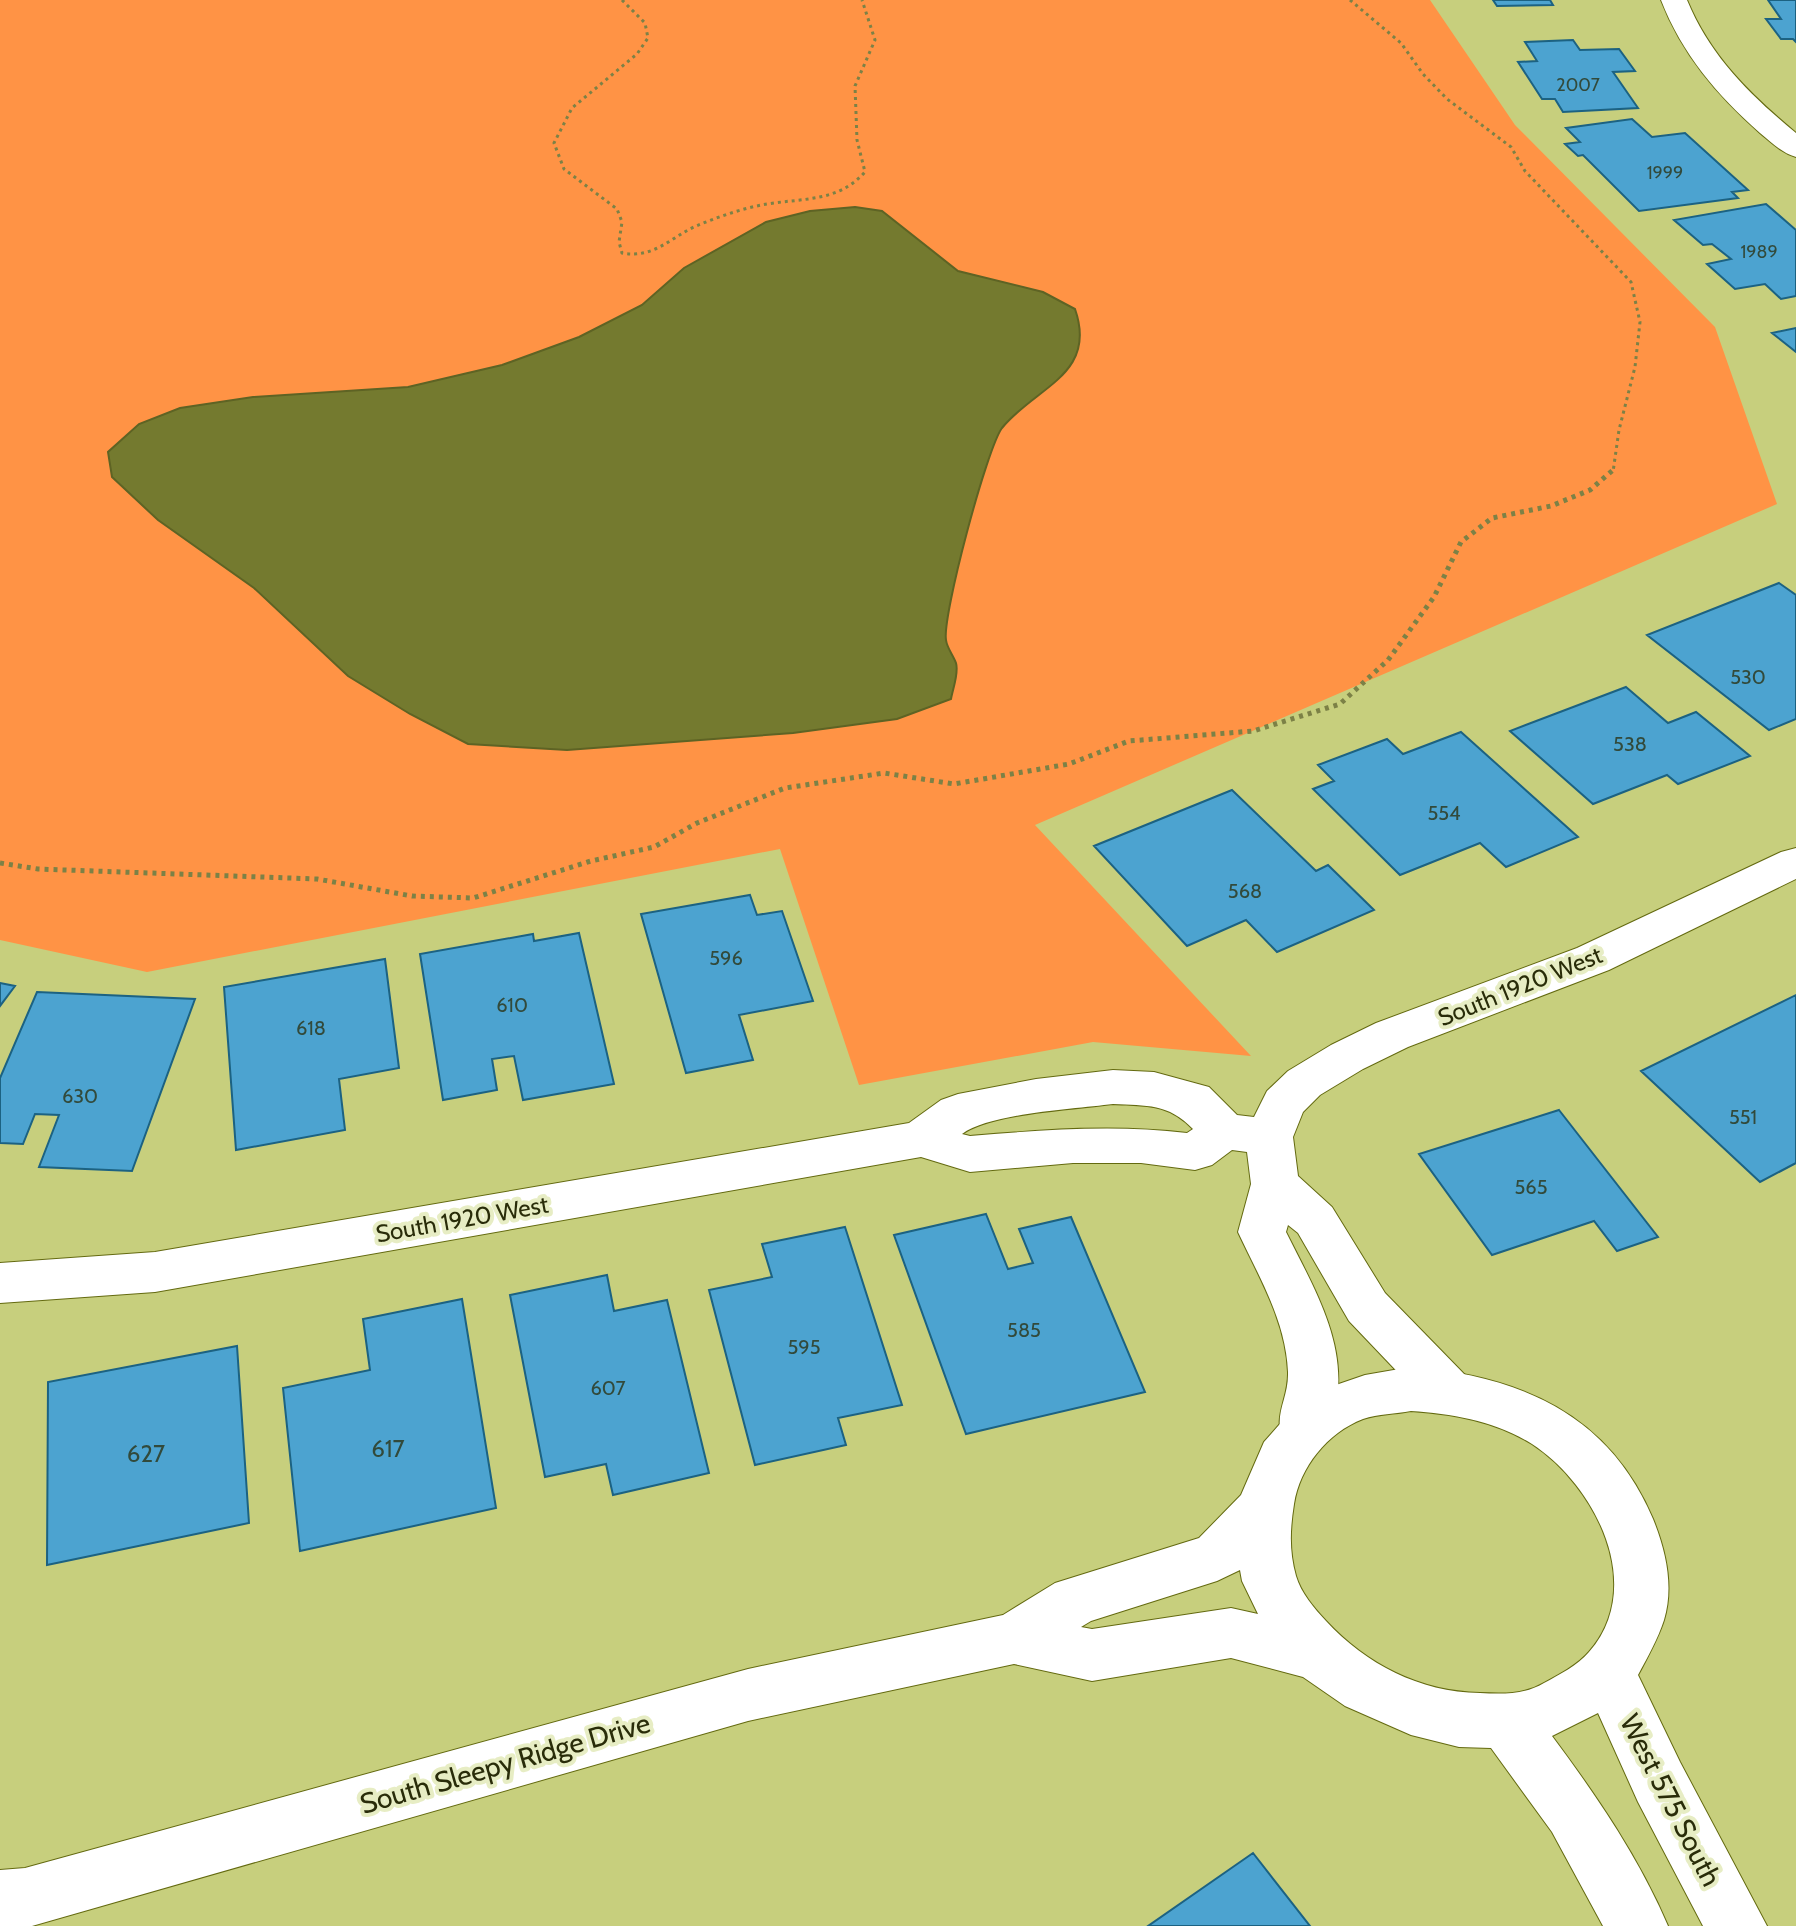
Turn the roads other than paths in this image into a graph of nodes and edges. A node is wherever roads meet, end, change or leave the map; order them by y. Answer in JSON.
{"nodes":[{"id":1,"x":1674,"y":0,"type":"edge"},
{"id":2,"x":1796,"y":148,"type":"edge"},
{"id":3,"x":1796,"y":862,"type":"edge"},
{"id":4,"x":1256,"y":1150,"type":"junction"},
{"id":5,"x":0,"y":1283,"type":"edge"},
{"id":6,"x":1448,"y":1391,"type":"junction"},
{"id":7,"x":1304,"y":1429,"type":"junction"},
{"id":8,"x":1261,"y":1511,"type":"junction"},
{"id":9,"x":1014,"y":1638,"type":"junction"},
{"id":10,"x":1316,"y":1654,"type":"junction"},
{"id":11,"x":1608,"y":1673,"type":"junction"},
{"id":12,"x":1507,"y":1722,"type":"junction"},
{"id":13,"x":0,"y":1900,"type":"edge"},
{"id":14,"x":1637,"y":1926,"type":"edge"},
{"id":15,"x":1736,"y":1926,"type":"edge"}],
"edges":[{"from":1,"to":2,"type":"street"},
{"from":3,"to":4,"type":"street","name":"South 1920 West"},
{"from":4,"to":5,"type":"street","name":"South 1920 West"},
{"from":4,"to":6,"type":"street"},
{"from":4,"to":7,"type":"street"},
{"from":6,"to":7,"type":"street"},
{"from":6,"to":11,"type":"street"},
{"from":7,"to":8,"type":"street"},
{"from":8,"to":9,"type":"street","name":"South Sleepy Ridge Drive"},
{"from":8,"to":10,"type":"street"},
{"from":9,"to":10,"type":"street","name":"South Sleepy Ridge Drive"},
{"from":9,"to":13,"type":"street","name":"South Sleepy Ridge Drive"},
{"from":10,"to":12,"type":"street"},
{"from":11,"to":12,"type":"street"},
{"from":11,"to":15,"type":"street","name":"West 575 South"},
{"from":12,"to":14,"type":"street"}]}
